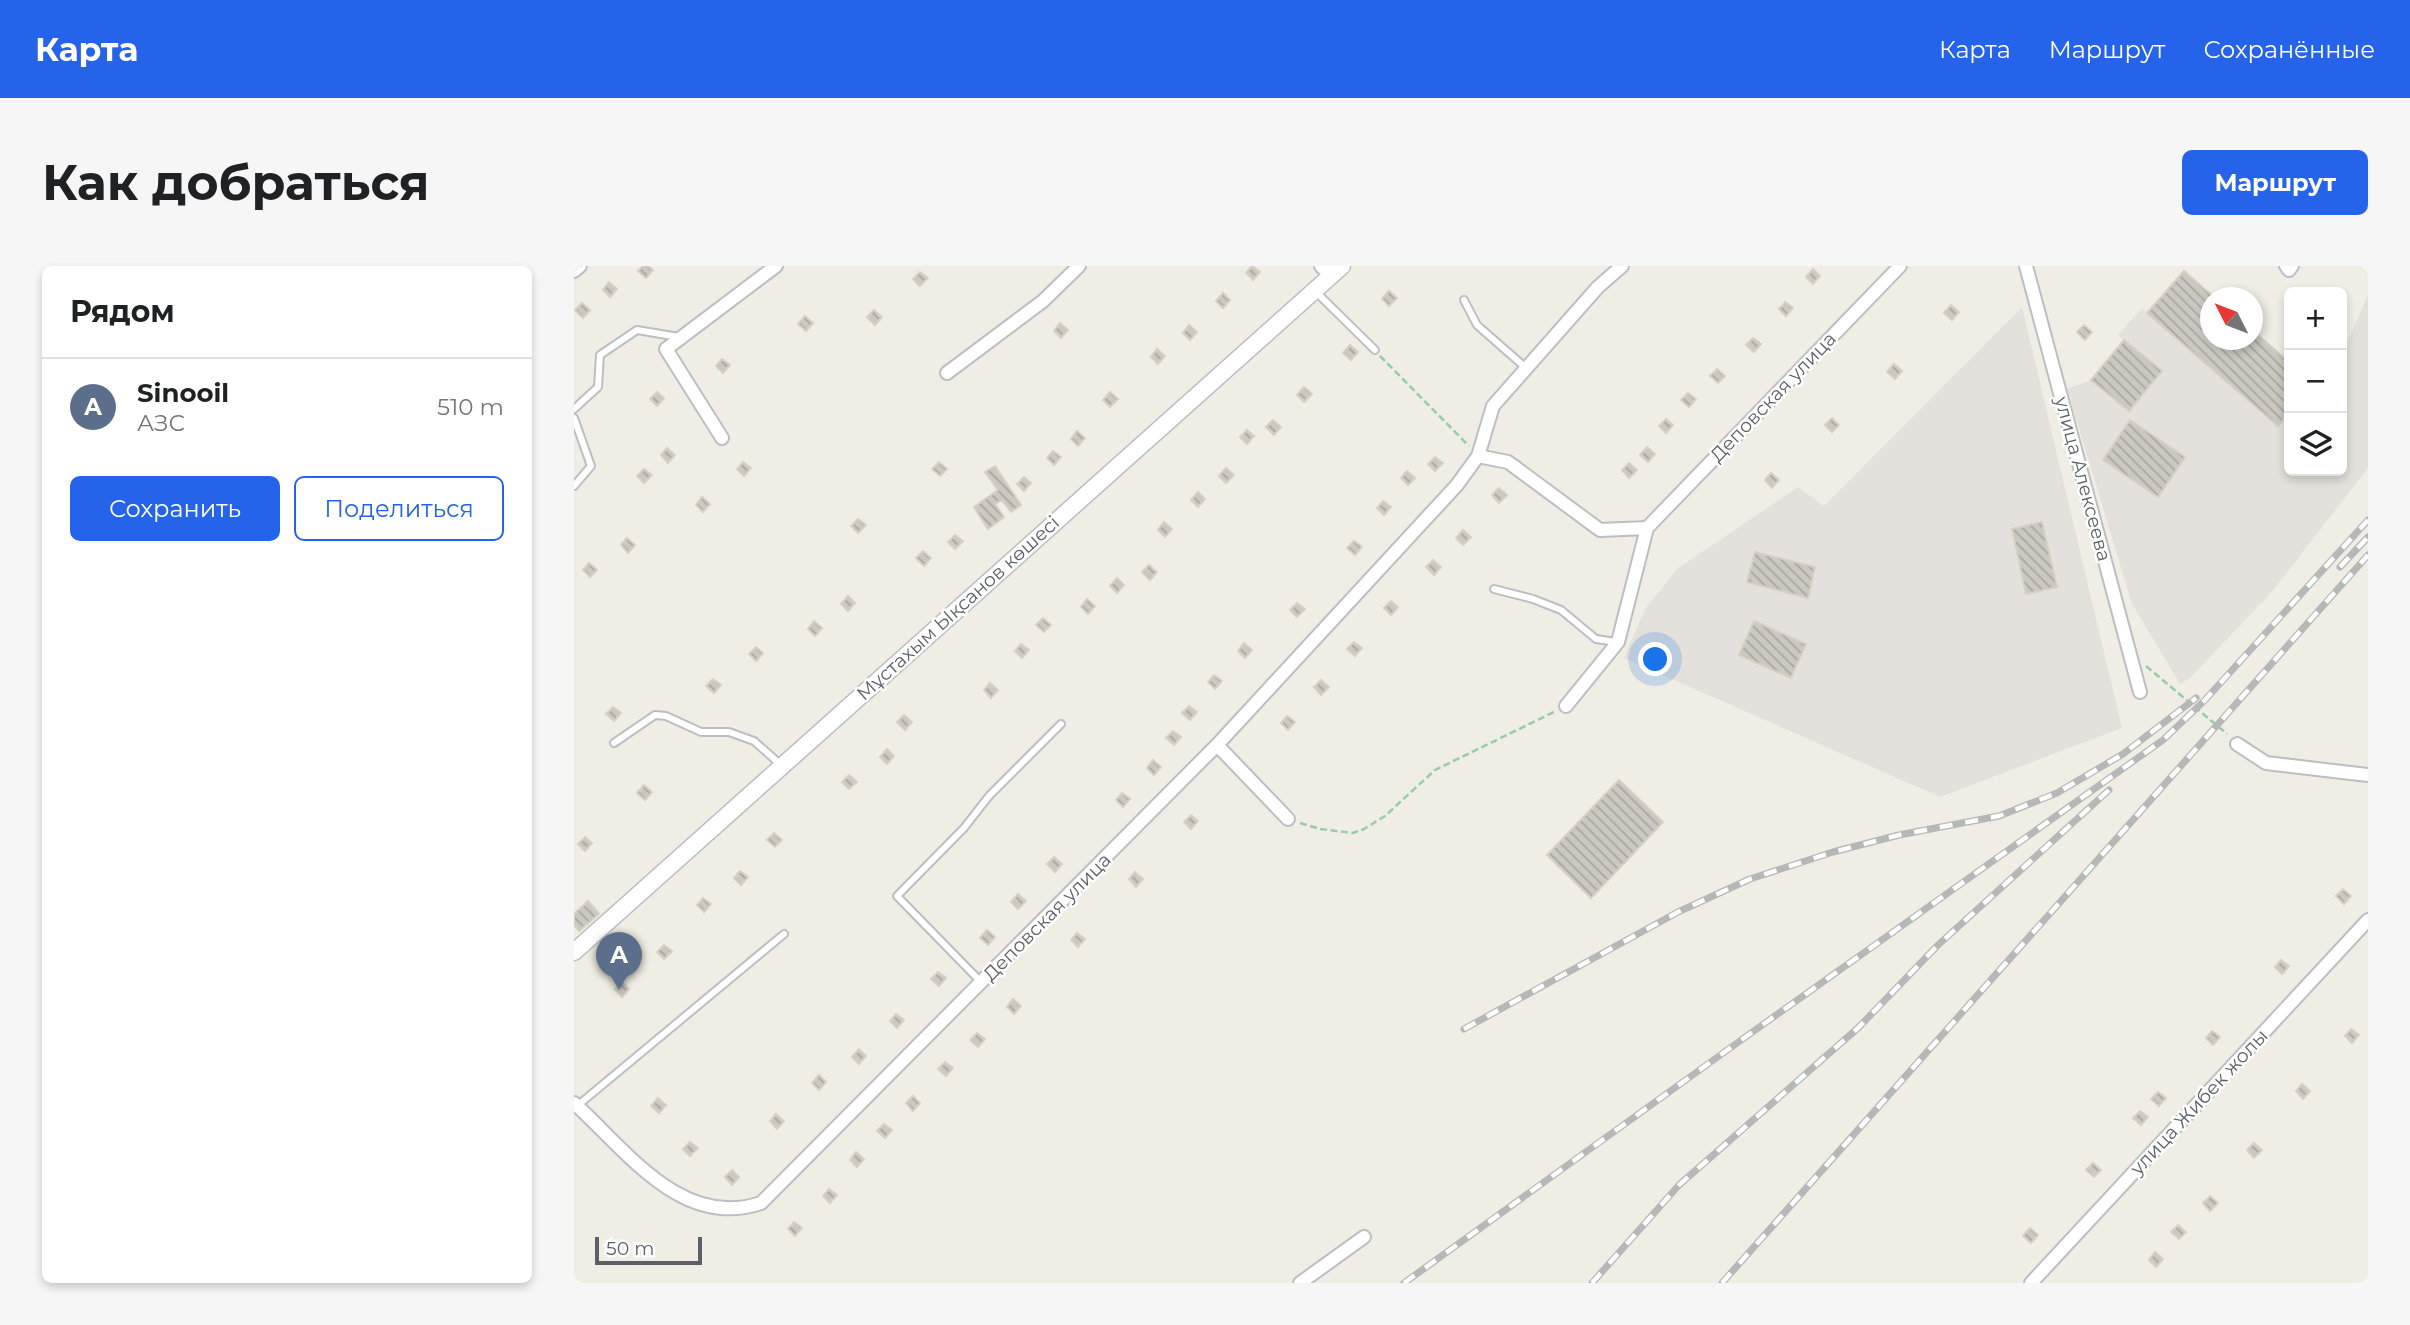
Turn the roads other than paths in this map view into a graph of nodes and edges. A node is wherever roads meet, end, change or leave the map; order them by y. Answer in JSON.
{"nodes":[{"id":1,"x":580,"y":266,"type":"edge"},
{"id":2,"x":776,"y":266,"type":"edge"},
{"id":3,"x":1079,"y":266,"type":"edge"},
{"id":4,"x":1622,"y":266,"type":"edge"},
{"id":5,"x":1900,"y":266,"type":"edge"},
{"id":6,"x":2026,"y":266,"type":"edge"},
{"id":7,"x":2286,"y":266,"type":"edge"},
{"id":8,"x":2292,"y":266,"type":"edge"},
{"id":9,"x":1331,"y":269,"type":"edge"},
{"id":10,"x":574,"y":271,"type":"edge"},
{"id":11,"x":1315,"y":291,"type":"junction"},
{"id":12,"x":1464,"y":300,"type":"dead end"},
{"id":13,"x":681,"y":338,"type":"junction"},
{"id":14,"x":1375,"y":350,"type":"road end"},
{"id":15,"x":1526,"y":368,"type":"junction"},
{"id":16,"x":947,"y":373,"type":"dead end"},
{"id":17,"x":574,"y":409,"type":"edge"},
{"id":18,"x":574,"y":418,"type":"edge"},
{"id":19,"x":722,"y":438,"type":"dead end"},
{"id":20,"x":1478,"y":456,"type":"junction"},
{"id":21,"x":574,"y":486,"type":"edge"},
{"id":22,"x":1647,"y":528,"type":"junction"},
{"id":23,"x":1494,"y":589,"type":"dead end"},
{"id":24,"x":1618,"y":642,"type":"junction"},
{"id":25,"x":2140,"y":692,"type":"dead end"},
{"id":26,"x":1566,"y":706,"type":"road end"},
{"id":27,"x":1061,"y":724,"type":"dead end"},
{"id":28,"x":614,"y":743,"type":"dead end"},
{"id":29,"x":2237,"y":744,"type":"road end"},
{"id":30,"x":1217,"y":745,"type":"junction"},
{"id":31,"x":781,"y":765,"type":"junction"},
{"id":32,"x":2368,"y":775,"type":"edge"},
{"id":33,"x":1288,"y":819,"type":"road end"},
{"id":34,"x":2368,"y":920,"type":"edge"},
{"id":35,"x":784,"y":934,"type":"dead end"},
{"id":36,"x":574,"y":952,"type":"edge"},
{"id":37,"x":982,"y":983,"type":"junction"},
{"id":38,"x":576,"y":1105,"type":"edge"},
{"id":39,"x":1364,"y":1237,"type":"dead end"},
{"id":40,"x":1300,"y":1283,"type":"edge"},
{"id":41,"x":2031,"y":1283,"type":"edge"}],
"edges":[{"from":1,"to":10,"type":"street"},
{"from":2,"to":13,"type":"street"},
{"from":3,"to":16,"type":"street"},
{"from":4,"to":15,"type":"street","name":"Деповская улица"},
{"from":5,"to":22,"type":"street","name":"Деповская улица"},
{"from":6,"to":25,"type":"street","name":"улица Алексеева"},
{"from":7,"to":8,"type":"street"},
{"from":9,"to":11,"type":"main road","name":"Мұстахым Ықсанов көшесі"},
{"from":11,"to":14,"type":"lane"},
{"from":11,"to":31,"type":"main road","name":"Мұстахым Ықсанов көшесі"},
{"from":12,"to":15,"type":"lane"},
{"from":13,"to":17,"type":"lane"},
{"from":13,"to":19,"type":"street"},
{"from":15,"to":20,"type":"street","name":"Деповская улица"},
{"from":18,"to":21,"type":"lane"},
{"from":20,"to":22,"type":"street"},
{"from":20,"to":30,"type":"street","name":"Деповская улица"},
{"from":22,"to":24,"type":"street"},
{"from":23,"to":24,"type":"lane"},
{"from":24,"to":26,"type":"street"},
{"from":27,"to":37,"type":"lane"},
{"from":28,"to":31,"type":"lane"},
{"from":29,"to":32,"type":"street"},
{"from":30,"to":33,"type":"street"},
{"from":30,"to":37,"type":"street","name":"Деповская улица"},
{"from":31,"to":36,"type":"main road","name":"Мұстахым Ықсанов көшесі"},
{"from":34,"to":41,"type":"street","name":"улица Жибек жолы"},
{"from":35,"to":38,"type":"lane"},
{"from":37,"to":38,"type":"street","name":"Деповская улица"},
{"from":39,"to":40,"type":"street"}]}
